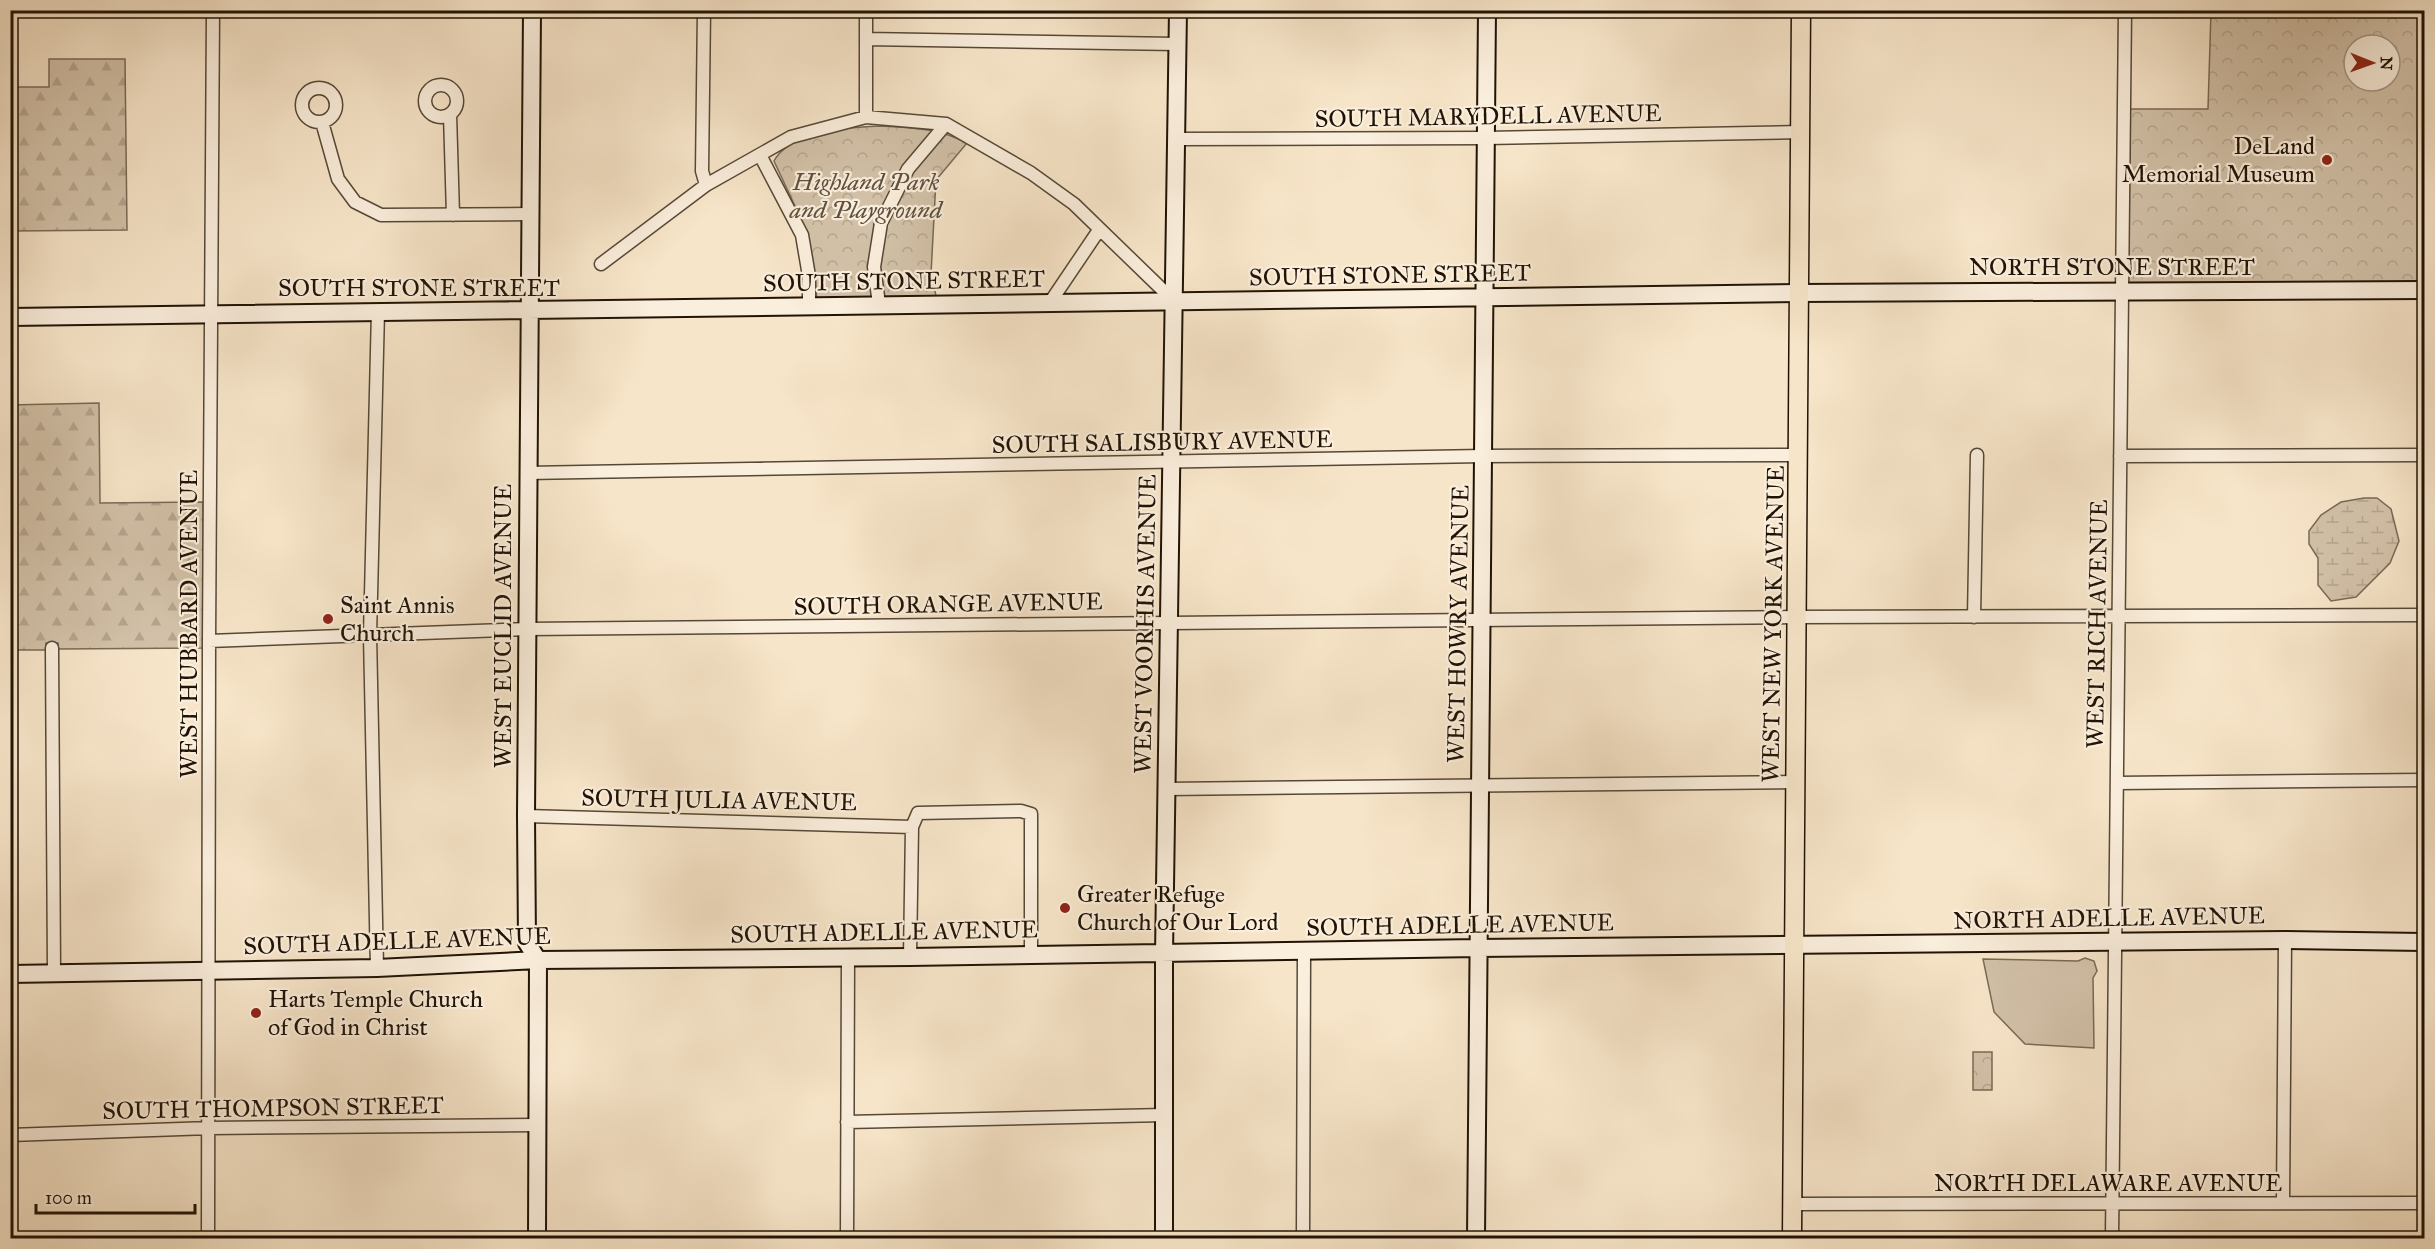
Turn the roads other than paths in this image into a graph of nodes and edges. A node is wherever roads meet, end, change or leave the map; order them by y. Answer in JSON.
{"nodes":[{"id":1,"x":213,"y":10,"type":"edge"},
{"id":2,"x":532,"y":10,"type":"edge"},
{"id":3,"x":704,"y":10,"type":"edge"},
{"id":4,"x":867,"y":10,"type":"edge"},
{"id":5,"x":1178,"y":10,"type":"edge"},
{"id":6,"x":1487,"y":10,"type":"edge"},
{"id":7,"x":1801,"y":10,"type":"edge"},
{"id":8,"x":2126,"y":10,"type":"edge"},
{"id":9,"x":866,"y":39,"type":"junction"},
{"id":10,"x":1177,"y":44,"type":"junction"},
{"id":11,"x":450,"y":114,"type":"dead end"},
{"id":12,"x":866,"y":117,"type":"junction"},
{"id":13,"x":322,"y":122,"type":"dead end"},
{"id":14,"x":946,"y":124,"type":"junction"},
{"id":15,"x":1801,"y":132,"type":"junction"},
{"id":16,"x":1486,"y":138,"type":"junction"},
{"id":17,"x":1176,"y":139,"type":"junction"},
{"id":18,"x":760,"y":155,"type":"junction"},
{"id":19,"x":706,"y":185,"type":"junction"},
{"id":20,"x":531,"y":213,"type":"junction"},
{"id":21,"x":453,"y":215,"type":"junction"},
{"id":22,"x":1099,"y":230,"type":"junction"},
{"id":23,"x":601,"y":264,"type":"dead end"},
{"id":24,"x":2122,"y":290,"type":"junction"},
{"id":25,"x":2424,"y":290,"type":"edge"},
{"id":26,"x":1799,"y":293,"type":"junction"},
{"id":27,"x":1485,"y":298,"type":"junction"},
{"id":28,"x":1174,"y":301,"type":"junction"},
{"id":29,"x":879,"y":304,"type":"junction"},
{"id":30,"x":1049,"y":304,"type":"junction"},
{"id":31,"x":809,"y":305,"type":"junction"},
{"id":32,"x":378,"y":311,"type":"junction"},
{"id":33,"x":529,"y":312,"type":"junction"},
{"id":34,"x":211,"y":314,"type":"junction"},
{"id":35,"x":10,"y":317,"type":"edge"},
{"id":36,"x":1798,"y":455,"type":"junction"},
{"id":37,"x":1977,"y":455,"type":"dead end"},
{"id":38,"x":2424,"y":455,"type":"edge"},
{"id":39,"x":1483,"y":456,"type":"junction"},
{"id":40,"x":2120,"y":456,"type":"junction"},
{"id":41,"x":1171,"y":463,"type":"junction"},
{"id":42,"x":527,"y":473,"type":"junction"},
{"id":43,"x":2424,"y":615,"type":"edge"},
{"id":44,"x":1974,"y":616,"type":"junction"},
{"id":45,"x":2119,"y":616,"type":"junction"},
{"id":46,"x":1797,"y":617,"type":"junction"},
{"id":47,"x":1482,"y":620,"type":"junction"},
{"id":48,"x":1169,"y":623,"type":"junction"},
{"id":49,"x":527,"y":629,"type":"junction"},
{"id":50,"x":370,"y":635,"type":"junction"},
{"id":51,"x":209,"y":641,"type":"junction"},
{"id":52,"x":52,"y":648,"type":"dead end"},
{"id":53,"x":2424,"y":780,"type":"edge"},
{"id":54,"x":1795,"y":782,"type":"junction"},
{"id":55,"x":2117,"y":783,"type":"junction"},
{"id":56,"x":1480,"y":784,"type":"junction"},
{"id":57,"x":1167,"y":789,"type":"junction"},
{"id":58,"x":526,"y":816,"type":"junction"},
{"id":59,"x":912,"y":826,"type":"junction"},
{"id":60,"x":2285,"y":940,"type":"junction"},
{"id":61,"x":2424,"y":942,"type":"edge"},
{"id":62,"x":2114,"y":943,"type":"junction"},
{"id":63,"x":1794,"y":945,"type":"junction"},
{"id":64,"x":1478,"y":948,"type":"junction"},
{"id":65,"x":1304,"y":952,"type":"junction"},
{"id":66,"x":1030,"y":954,"type":"junction"},
{"id":67,"x":1164,"y":954,"type":"junction"},
{"id":68,"x":910,"y":957,"type":"junction"},
{"id":69,"x":848,"y":958,"type":"junction"},
{"id":70,"x":538,"y":960,"type":"junction"},
{"id":71,"x":377,"y":968,"type":"junction"},
{"id":72,"x":209,"y":972,"type":"junction"},
{"id":73,"x":10,"y":974,"type":"edge"},
{"id":74,"x":54,"y":974,"type":"junction"},
{"id":75,"x":1164,"y":1115,"type":"junction"},
{"id":76,"x":847,"y":1122,"type":"junction"},
{"id":77,"x":537,"y":1125,"type":"junction"},
{"id":78,"x":210,"y":1128,"type":"junction"},
{"id":79,"x":10,"y":1136,"type":"edge"},
{"id":80,"x":2283,"y":1203,"type":"junction"},
{"id":81,"x":2424,"y":1203,"type":"edge"},
{"id":82,"x":1792,"y":1204,"type":"junction"},
{"id":83,"x":2112,"y":1204,"type":"junction"},
{"id":84,"x":208,"y":1239,"type":"edge"},
{"id":85,"x":537,"y":1239,"type":"edge"},
{"id":86,"x":847,"y":1239,"type":"edge"},
{"id":87,"x":1164,"y":1239,"type":"edge"},
{"id":88,"x":1303,"y":1239,"type":"edge"},
{"id":89,"x":1476,"y":1239,"type":"edge"},
{"id":90,"x":1792,"y":1239,"type":"edge"},
{"id":91,"x":2112,"y":1239,"type":"edge"}],
"edges":[{"from":1,"to":34,"type":"street","name":"WEST HUBBARD AVENUE"},
{"from":2,"to":20,"type":"street","name":"WEST EUCLID AVENUE"},
{"from":3,"to":19,"type":"street"},
{"from":4,"to":9,"type":"street"},
{"from":5,"to":10,"type":"street","name":"WEST VOORHIS AVENUE"},
{"from":6,"to":16,"type":"street","name":"WEST HOWRY AVENUE"},
{"from":7,"to":15,"type":"main road","name":"WEST NEW YORK AVENUE"},
{"from":8,"to":24,"type":"street","name":"WEST RICH AVENUE"},
{"from":9,"to":10,"type":"street"},
{"from":9,"to":12,"type":"street"},
{"from":10,"to":17,"type":"street","name":"WEST VOORHIS AVENUE"},
{"from":11,"to":21,"type":"street"},
{"from":12,"to":14,"type":"street"},
{"from":12,"to":18,"type":"street"},
{"from":13,"to":21,"type":"street"},
{"from":14,"to":22,"type":"street"},
{"from":14,"to":29,"type":"street"},
{"from":15,"to":16,"type":"street","name":"SOUTH MARYDELL AVENUE"},
{"from":15,"to":26,"type":"main road","name":"WEST NEW YORK AVENUE"},
{"from":16,"to":17,"type":"street","name":"SOUTH MARYDELL AVENUE"},
{"from":16,"to":27,"type":"street","name":"WEST HOWRY AVENUE"},
{"from":17,"to":28,"type":"street","name":"WEST VOORHIS AVENUE"},
{"from":18,"to":19,"type":"street"},
{"from":18,"to":31,"type":"street"},
{"from":19,"to":23,"type":"street"},
{"from":20,"to":21,"type":"street"},
{"from":20,"to":33,"type":"street","name":"WEST EUCLID AVENUE"},
{"from":22,"to":28,"type":"street"},
{"from":22,"to":30,"type":"street"},
{"from":24,"to":25,"type":"street","name":"NORTH STONE STREET"},
{"from":24,"to":26,"type":"street","name":"NORTH STONE STREET"},
{"from":24,"to":40,"type":"street","name":"WEST RICH AVENUE"},
{"from":26,"to":27,"type":"street","name":"SOUTH STONE STREET"},
{"from":26,"to":36,"type":"main road","name":"WEST NEW YORK AVENUE"},
{"from":27,"to":28,"type":"street","name":"SOUTH STONE STREET"},
{"from":27,"to":39,"type":"street","name":"WEST HOWRY AVENUE"},
{"from":28,"to":30,"type":"street","name":"SOUTH STONE STREET"},
{"from":28,"to":41,"type":"street","name":"WEST VOORHIS AVENUE"},
{"from":29,"to":30,"type":"street","name":"SOUTH STONE STREET"},
{"from":29,"to":31,"type":"street","name":"SOUTH STONE STREET"},
{"from":31,"to":33,"type":"street","name":"SOUTH STONE STREET"},
{"from":32,"to":33,"type":"street","name":"SOUTH STONE STREET"},
{"from":32,"to":34,"type":"street","name":"SOUTH STONE STREET"},
{"from":32,"to":50,"type":"street"},
{"from":33,"to":42,"type":"street","name":"WEST EUCLID AVENUE"},
{"from":34,"to":35,"type":"street","name":"SOUTH STONE STREET"},
{"from":34,"to":51,"type":"street","name":"WEST HUBBARD AVENUE"},
{"from":36,"to":39,"type":"street","name":"SOUTH SALISBURY AVENUE"},
{"from":36,"to":46,"type":"main road","name":"WEST NEW YORK AVENUE"},
{"from":37,"to":44,"type":"street"},
{"from":38,"to":40,"type":"street"},
{"from":39,"to":41,"type":"street","name":"SOUTH SALISBURY AVENUE"},
{"from":39,"to":47,"type":"street","name":"WEST HOWRY AVENUE"},
{"from":40,"to":45,"type":"street","name":"WEST RICH AVENUE"},
{"from":41,"to":42,"type":"street","name":"SOUTH SALISBURY AVENUE"},
{"from":41,"to":48,"type":"street","name":"WEST VOORHIS AVENUE"},
{"from":42,"to":49,"type":"street","name":"WEST EUCLID AVENUE"},
{"from":43,"to":45,"type":"street","name":"SOUTH ORANGE AVENUE"},
{"from":44,"to":45,"type":"street","name":"SOUTH ORANGE AVENUE"},
{"from":44,"to":46,"type":"street","name":"SOUTH ORANGE AVENUE"},
{"from":45,"to":55,"type":"street","name":"WEST RICH AVENUE"},
{"from":46,"to":47,"type":"street","name":"SOUTH ORANGE AVENUE"},
{"from":46,"to":54,"type":"main road","name":"WEST NEW YORK AVENUE"},
{"from":47,"to":48,"type":"street","name":"SOUTH ORANGE AVENUE"},
{"from":47,"to":56,"type":"street","name":"WEST HOWRY AVENUE"},
{"from":48,"to":49,"type":"street","name":"SOUTH ORANGE AVENUE"},
{"from":48,"to":57,"type":"street","name":"WEST VOORHIS AVENUE"},
{"from":49,"to":50,"type":"street","name":"SOUTH ORANGE AVENUE"},
{"from":49,"to":58,"type":"street","name":"WEST EUCLID AVENUE"},
{"from":50,"to":51,"type":"street","name":"SOUTH ORANGE AVENUE"},
{"from":50,"to":71,"type":"street"},
{"from":51,"to":72,"type":"street","name":"WEST HUBBARD AVENUE"},
{"from":52,"to":74,"type":"street"},
{"from":53,"to":55,"type":"street"},
{"from":54,"to":56,"type":"street"},
{"from":54,"to":63,"type":"main road","name":"WEST NEW YORK AVENUE"},
{"from":55,"to":62,"type":"street","name":"WEST RICH AVENUE"},
{"from":56,"to":57,"type":"street"},
{"from":56,"to":64,"type":"street","name":"WEST HOWRY AVENUE"},
{"from":57,"to":67,"type":"street","name":"WEST VOORHIS AVENUE"},
{"from":58,"to":59,"type":"street","name":"SOUTH JULIA AVENUE"},
{"from":58,"to":70,"type":"street","name":"WEST EUCLID AVENUE"},
{"from":59,"to":66,"type":"street"},
{"from":59,"to":68,"type":"street"},
{"from":60,"to":61,"type":"street","name":"NORTH ADELLE AVENUE"},
{"from":60,"to":62,"type":"street","name":"NORTH ADELLE AVENUE"},
{"from":60,"to":80,"type":"street"},
{"from":62,"to":63,"type":"street","name":"NORTH ADELLE AVENUE"},
{"from":62,"to":83,"type":"street","name":"WEST RICH AVENUE"},
{"from":63,"to":64,"type":"street","name":"SOUTH ADELLE AVENUE"},
{"from":63,"to":82,"type":"main road","name":"WEST NEW YORK AVENUE"},
{"from":64,"to":65,"type":"street","name":"SOUTH ADELLE AVENUE"},
{"from":64,"to":89,"type":"street","name":"WEST HOWRY AVENUE"},
{"from":65,"to":67,"type":"street","name":"SOUTH ADELLE AVENUE"},
{"from":65,"to":88,"type":"street"},
{"from":66,"to":67,"type":"street","name":"SOUTH ADELLE AVENUE"},
{"from":66,"to":68,"type":"street","name":"SOUTH ADELLE AVENUE"},
{"from":67,"to":75,"type":"street","name":"WEST VOORHIS AVENUE"},
{"from":68,"to":69,"type":"street","name":"SOUTH ADELLE AVENUE"},
{"from":69,"to":70,"type":"street","name":"SOUTH ADELLE AVENUE"},
{"from":69,"to":76,"type":"street"},
{"from":70,"to":71,"type":"street","name":"SOUTH ADELLE AVENUE"},
{"from":70,"to":77,"type":"street","name":"WEST EUCLID AVENUE"},
{"from":71,"to":72,"type":"street","name":"SOUTH ADELLE AVENUE"},
{"from":72,"to":74,"type":"street","name":"SOUTH ADELLE AVENUE"},
{"from":72,"to":78,"type":"street","name":"WEST HUBBARD AVENUE"},
{"from":73,"to":74,"type":"street","name":"SOUTH ADELLE AVENUE"},
{"from":75,"to":76,"type":"street"},
{"from":75,"to":87,"type":"street","name":"WEST VOORHIS AVENUE"},
{"from":76,"to":86,"type":"street"},
{"from":77,"to":78,"type":"street","name":"SOUTH THOMPSON STREET"},
{"from":77,"to":85,"type":"street","name":"WEST EUCLID AVENUE"},
{"from":78,"to":79,"type":"street","name":"SOUTH THOMPSON STREET"},
{"from":78,"to":84,"type":"street","name":"WEST HUBBARD AVENUE"},
{"from":80,"to":81,"type":"street","name":"NORTH DELAWARE AVENUE"},
{"from":80,"to":83,"type":"street","name":"NORTH DELAWARE AVENUE"},
{"from":82,"to":83,"type":"street","name":"NORTH DELAWARE AVENUE"},
{"from":82,"to":90,"type":"main road","name":"WEST NEW YORK AVENUE"},
{"from":83,"to":91,"type":"street","name":"WEST RICH AVENUE"}]}
